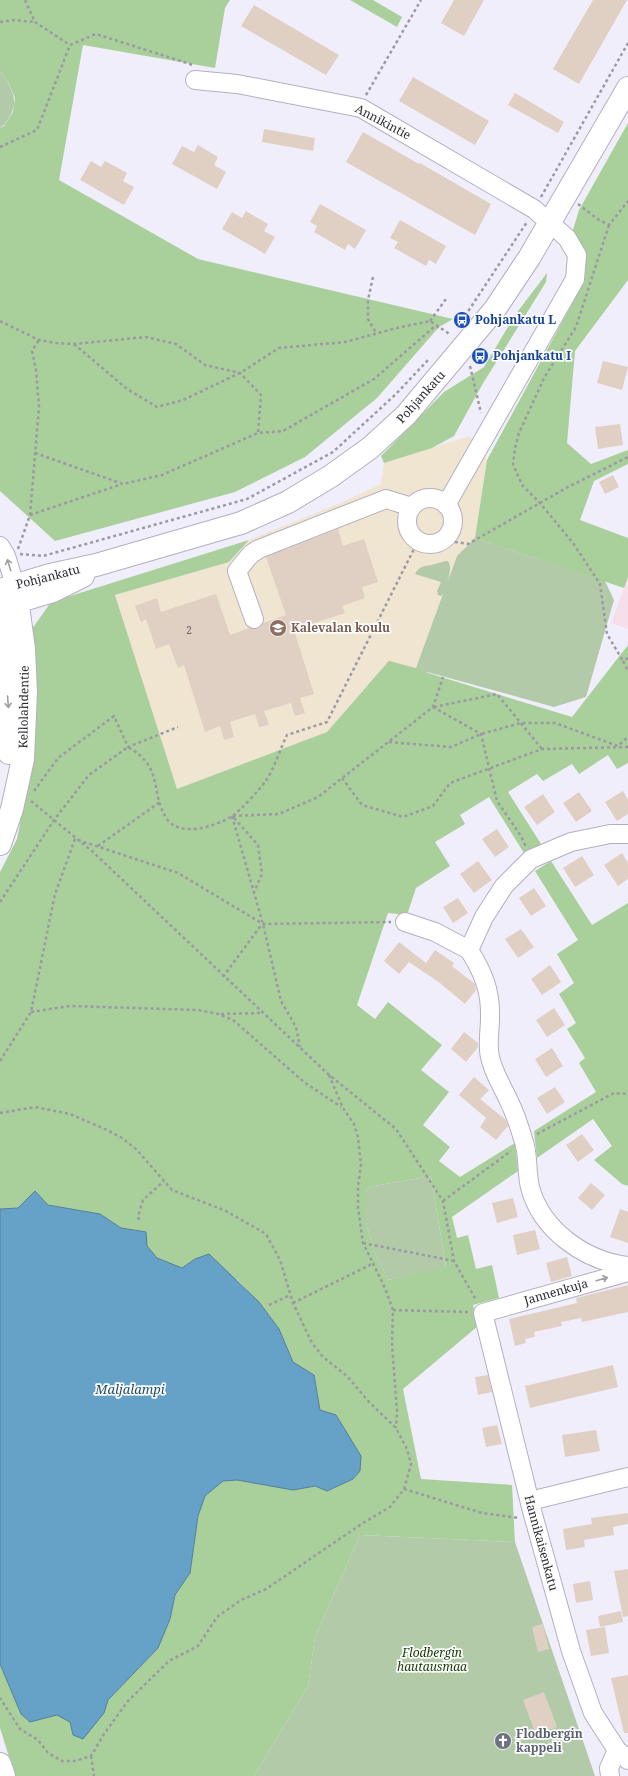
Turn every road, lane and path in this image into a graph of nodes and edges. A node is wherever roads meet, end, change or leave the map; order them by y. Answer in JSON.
{"nodes":[{"id":1,"x":25,"y":0,"type":"edge"},
{"id":2,"x":421,"y":0,"type":"edge"},
{"id":3,"x":0,"y":22,"type":"edge"},
{"id":4,"x":35,"y":22,"type":"junction"},
{"id":5,"x":628,"y":43,"type":"edge"},
{"id":6,"x":70,"y":45,"type":"junction"},
{"id":7,"x":195,"y":73,"type":"joint"},
{"id":8,"x":628,"y":88,"type":"edge"},
{"id":9,"x":363,"y":101,"type":"dead end"},
{"id":10,"x":0,"y":147,"type":"edge"},
{"id":11,"x":628,"y":201,"type":"edge"},
{"id":12,"x":575,"y":202,"type":"dead end"},
{"id":13,"x":542,"y":216,"type":"junction"},
{"id":14,"x":609,"y":225,"type":"junction"},
{"id":15,"x":373,"y":277,"type":"dead end"},
{"id":16,"x":446,"y":299,"type":"dead end"},
{"id":17,"x":462,"y":320,"type":"dead end"},
{"id":18,"x":0,"y":321,"type":"edge"},
{"id":19,"x":430,"y":321,"type":"junction"},
{"id":20,"x":440,"y":327,"type":"junction"},
{"id":21,"x":455,"y":330,"type":"dead end"},
{"id":22,"x":376,"y":333,"type":"junction"},
{"id":23,"x":452,"y":335,"type":"junction"},
{"id":24,"x":39,"y":340,"type":"junction"},
{"id":25,"x":446,"y":340,"type":"dead end"},
{"id":26,"x":74,"y":344,"type":"junction"},
{"id":27,"x":431,"y":356,"type":"dead end"},
{"id":28,"x":470,"y":366,"type":"dead end"},
{"id":29,"x":240,"y":373,"type":"junction"},
{"id":30,"x":258,"y":433,"type":"junction"},
{"id":31,"x":486,"y":435,"type":"junction"},
{"id":32,"x":35,"y":453,"type":"junction"},
{"id":33,"x":628,"y":457,"type":"edge"},
{"id":34,"x":123,"y":484,"type":"junction"},
{"id":35,"x":540,"y":503,"type":"junction"},
{"id":36,"x":446,"y":505,"type":"junction"},
{"id":37,"x":412,"y":507,"type":"junction"},
{"id":38,"x":30,"y":515,"type":"junction"},
{"id":39,"x":443,"y":540,"type":"junction"},
{"id":40,"x":418,"y":541,"type":"junction"},
{"id":41,"x":0,"y":546,"type":"edge"},
{"id":42,"x":96,"y":565,"type":"junction"},
{"id":43,"x":53,"y":591,"type":"junction"},
{"id":44,"x":5,"y":599,"type":"edge"},
{"id":45,"x":254,"y":619,"type":"dead end"},
{"id":46,"x":24,"y":649,"type":"junction"},
{"id":47,"x":628,"y":658,"type":"edge"},
{"id":48,"x":623,"y":661,"type":"junction"},
{"id":49,"x":628,"y":671,"type":"edge"},
{"id":50,"x":442,"y":677,"type":"dead end"},
{"id":51,"x":433,"y":707,"type":"junction"},
{"id":52,"x":522,"y":723,"type":"junction"},
{"id":53,"x":178,"y":727,"type":"dead end"},
{"id":54,"x":481,"y":734,"type":"junction"},
{"id":55,"x":628,"y":737,"type":"edge"},
{"id":56,"x":389,"y":742,"type":"junction"},
{"id":57,"x":128,"y":746,"type":"junction"},
{"id":58,"x":618,"y":746,"type":"junction"},
{"id":59,"x":628,"y":747,"type":"edge"},
{"id":60,"x":542,"y":749,"type":"junction"},
{"id":61,"x":490,"y":769,"type":"junction"},
{"id":62,"x":342,"y":778,"type":"junction"},
{"id":63,"x":32,"y":793,"type":"dead end"},
{"id":64,"x":28,"y":799,"type":"dead end"},
{"id":65,"x":160,"y":802,"type":"junction"},
{"id":66,"x":0,"y":809,"type":"edge"},
{"id":67,"x":232,"y":816,"type":"junction"},
{"id":68,"x":54,"y":820,"type":"junction"},
{"id":69,"x":628,"y":834,"type":"edge"},
{"id":70,"x":75,"y":840,"type":"junction"},
{"id":71,"x":0,"y":844,"type":"edge"},
{"id":72,"x":98,"y":846,"type":"junction"},
{"id":73,"x":531,"y":859,"type":"junction"},
{"id":74,"x":254,"y":892,"type":"junction"},
{"id":75,"x":0,"y":902,"type":"edge"},
{"id":76,"x":405,"y":922,"type":"joint"},
{"id":77,"x":263,"y":924,"type":"junction"},
{"id":78,"x":469,"y":950,"type":"junction"},
{"id":79,"x":223,"y":977,"type":"junction"},
{"id":80,"x":31,"y":1012,"type":"junction"},
{"id":81,"x":262,"y":1013,"type":"junction"},
{"id":82,"x":218,"y":1014,"type":"junction"},
{"id":83,"x":300,"y":1047,"type":"junction"},
{"id":84,"x":0,"y":1061,"type":"edge"},
{"id":85,"x":328,"y":1074,"type":"junction"},
{"id":86,"x":628,"y":1094,"type":"edge"},
{"id":87,"x":343,"y":1108,"type":"junction"},
{"id":88,"x":0,"y":1113,"type":"edge"},
{"id":89,"x":524,"y":1141,"type":"junction"},
{"id":90,"x":164,"y":1182,"type":"junction"},
{"id":91,"x":443,"y":1201,"type":"junction"},
{"id":92,"x":139,"y":1220,"type":"dead end"},
{"id":93,"x":363,"y":1243,"type":"junction"},
{"id":94,"x":454,"y":1261,"type":"junction"},
{"id":95,"x":374,"y":1263,"type":"junction"},
{"id":96,"x":628,"y":1266,"type":"edge"},
{"id":97,"x":628,"y":1272,"type":"edge"},
{"id":98,"x":290,"y":1294,"type":"junction"},
{"id":99,"x":293,"y":1304,"type":"junction"},
{"id":100,"x":269,"y":1305,"type":"dead end"},
{"id":101,"x":393,"y":1310,"type":"junction"},
{"id":102,"x":483,"y":1313,"type":"junction"},
{"id":103,"x":396,"y":1428,"type":"junction"},
{"id":104,"x":628,"y":1477,"type":"edge"},
{"id":105,"x":404,"y":1489,"type":"junction"},
{"id":106,"x":528,"y":1510,"type":"junction"},
{"id":107,"x":0,"y":1698,"type":"edge"},
{"id":108,"x":622,"y":1755,"type":"edge"},
{"id":109,"x":90,"y":1756,"type":"junction"},
{"id":110,"x":0,"y":1764,"type":"edge"},
{"id":111,"x":4,"y":1776,"type":"edge"},
{"id":112,"x":94,"y":1776,"type":"edge"},
{"id":113,"x":610,"y":1776,"type":"edge"}],
"edges":[{"from":1,"to":4,"type":"path"},
{"from":2,"to":9,"type":"path"},
{"from":3,"to":4,"type":"path"},
{"from":4,"to":6,"type":"path"},
{"from":5,"to":13,"type":"path"},
{"from":6,"to":7,"type":"path"},
{"from":6,"to":10,"type":"path"},
{"from":7,"to":13,"type":"street","name":"Annikintie"},
{"from":8,"to":13,"type":"main road","name":"Pohjankatu"},
{"from":11,"to":14,"type":"path"},
{"from":12,"to":14,"type":"path"},
{"from":13,"to":17,"type":"path"},
{"from":13,"to":31,"type":"street","name":"Annikintie"},
{"from":13,"to":42,"type":"main road","name":"Pohjankatu"},
{"from":14,"to":35,"type":"path"},
{"from":15,"to":22,"type":"path"},
{"from":16,"to":19,"type":"path"},
{"from":18,"to":24,"type":"path"},
{"from":19,"to":20,"type":"path"},
{"from":19,"to":22,"type":"path"},
{"from":20,"to":23,"type":"path"},
{"from":20,"to":30,"type":"path"},
{"from":21,"to":23,"type":"path"},
{"from":22,"to":29,"type":"path"},
{"from":23,"to":25,"type":"path"},
{"from":24,"to":26,"type":"path"},
{"from":24,"to":32,"type":"path"},
{"from":26,"to":29,"type":"path"},
{"from":26,"to":29,"type":"path"},
{"from":27,"to":38,"type":"path"},
{"from":28,"to":31,"type":"path"},
{"from":29,"to":30,"type":"path"},
{"from":30,"to":34,"type":"path"},
{"from":31,"to":36,"type":"street","name":"Annikintie"},
{"from":32,"to":34,"type":"path"},
{"from":32,"to":38,"type":"path"},
{"from":33,"to":35,"type":"path"},
{"from":34,"to":38,"type":"path"},
{"from":35,"to":39,"type":"path"},
{"from":35,"to":48,"type":"path"},
{"from":36,"to":37,"type":"street"},
{"from":36,"to":39,"type":"street"},
{"from":37,"to":40,"type":"street"},
{"from":37,"to":45,"type":"street"},
{"from":39,"to":40,"type":"street"},
{"from":40,"to":67,"type":"path"},
{"from":44,"to":41,"type":"street","name":"Kellolahdentie","one_way":true},
{"from":42,"to":43,"type":"main road","name":"Pohjankatu"},
{"from":42,"to":44,"type":"main road","name":"Pohjankatu"},
{"from":43,"to":44,"type":"main road","name":"Pohjankatu"},
{"from":43,"to":46,"type":"main road"},
{"from":44,"to":46,"type":"main road","name":"Kellolahdentie"},
{"from":44,"to":66,"type":"main road","name":"Kellolahdentie","one_way":true},
{"from":46,"to":71,"type":"main road","name":"Kellolahdentie"},
{"from":47,"to":48,"type":"path"},
{"from":48,"to":49,"type":"path"},
{"from":50,"to":51,"type":"path"},
{"from":51,"to":52,"type":"path"},
{"from":51,"to":54,"type":"path"},
{"from":51,"to":56,"type":"path"},
{"from":52,"to":54,"type":"path"},
{"from":52,"to":58,"type":"path"},
{"from":52,"to":60,"type":"path"},
{"from":53,"to":57,"type":"path"},
{"from":54,"to":56,"type":"path"},
{"from":54,"to":61,"type":"path"},
{"from":55,"to":58,"type":"path"},
{"from":56,"to":62,"type":"path"},
{"from":57,"to":63,"type":"path"},
{"from":57,"to":65,"type":"path"},
{"from":57,"to":68,"type":"path"},
{"from":58,"to":59,"type":"path"},
{"from":58,"to":60,"type":"path"},
{"from":60,"to":61,"type":"path"},
{"from":61,"to":62,"type":"path"},
{"from":61,"to":73,"type":"path"},
{"from":62,"to":67,"type":"path"},
{"from":64,"to":68,"type":"path"},
{"from":65,"to":67,"type":"path"},
{"from":65,"to":72,"type":"path"},
{"from":67,"to":74,"type":"path"},
{"from":67,"to":74,"type":"path"},
{"from":68,"to":70,"type":"path"},
{"from":68,"to":75,"type":"path"},
{"from":69,"to":73,"type":"street"},
{"from":70,"to":72,"type":"path"},
{"from":70,"to":79,"type":"path"},
{"from":70,"to":80,"type":"path"},
{"from":72,"to":77,"type":"path"},
{"from":73,"to":78,"type":"street"},
{"from":74,"to":77,"type":"path"},
{"from":76,"to":77,"type":"path"},
{"from":76,"to":78,"type":"street"},
{"from":77,"to":79,"type":"path"},
{"from":77,"to":83,"type":"path"},
{"from":78,"to":89,"type":"street"},
{"from":79,"to":81,"type":"path"},
{"from":80,"to":82,"type":"path"},
{"from":80,"to":84,"type":"path"},
{"from":81,"to":82,"type":"path"},
{"from":81,"to":83,"type":"path"},
{"from":82,"to":87,"type":"path"},
{"from":83,"to":85,"type":"path"},
{"from":85,"to":87,"type":"path"},
{"from":85,"to":91,"type":"path"},
{"from":86,"to":89,"type":"path"},
{"from":87,"to":93,"type":"path"},
{"from":88,"to":90,"type":"path"},
{"from":89,"to":91,"type":"path"},
{"from":89,"to":96,"type":"street"},
{"from":90,"to":92,"type":"path"},
{"from":90,"to":98,"type":"path"},
{"from":91,"to":94,"type":"path"},
{"from":93,"to":94,"type":"path"},
{"from":93,"to":95,"type":"path"},
{"from":94,"to":102,"type":"path"},
{"from":95,"to":99,"type":"path"},
{"from":95,"to":101,"type":"path"},
{"from":102,"to":97,"type":"street","name":"Jannenkuja","one_way":true},
{"from":98,"to":99,"type":"path"},
{"from":98,"to":100,"type":"path"},
{"from":99,"to":103,"type":"path"},
{"from":101,"to":102,"type":"path"},
{"from":101,"to":103,"type":"path"},
{"from":102,"to":106,"type":"street","name":"Hannikaisenkatu"},
{"from":103,"to":105,"type":"path"},
{"from":104,"to":106,"type":"street"},
{"from":105,"to":106,"type":"path"},
{"from":105,"to":109,"type":"path"},
{"from":106,"to":108,"type":"street","name":"Hannikaisenkatu"},
{"from":107,"to":109,"type":"path"},
{"from":108,"to":113,"type":"street"},
{"from":109,"to":112,"type":"path"},
{"from":110,"to":111,"type":"main road"}]}
